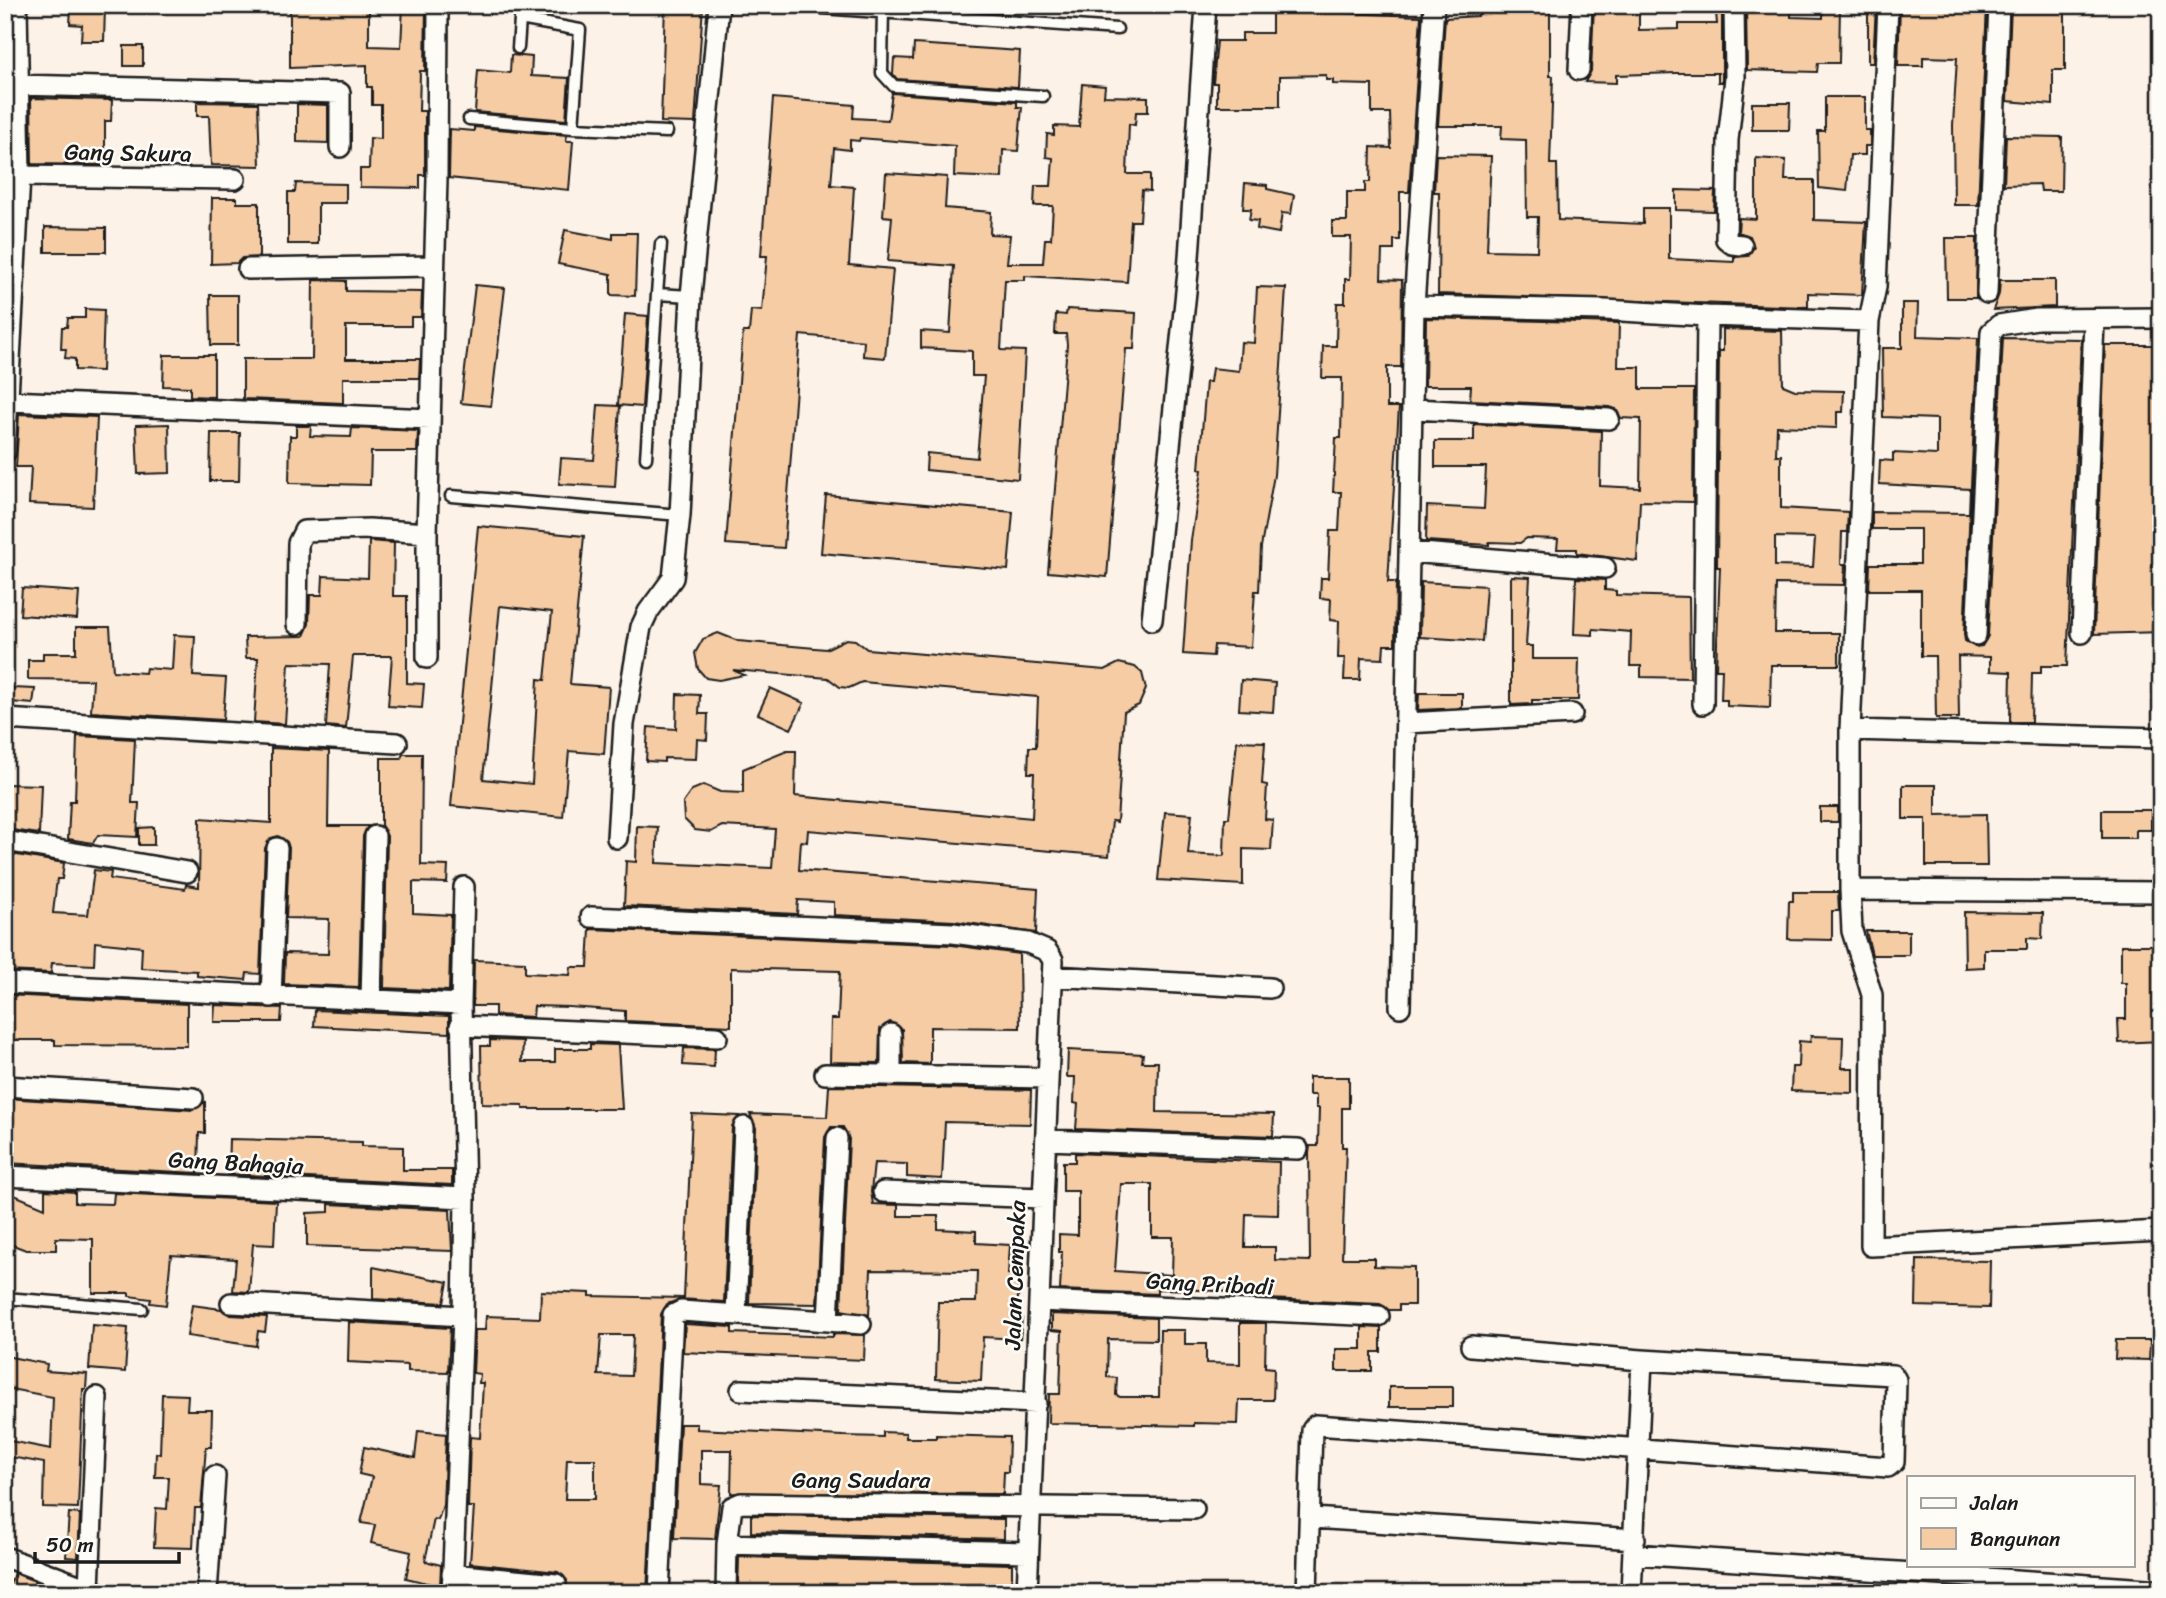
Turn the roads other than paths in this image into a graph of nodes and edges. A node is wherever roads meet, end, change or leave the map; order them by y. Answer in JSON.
{"nodes":[{"id":1,"x":17,"y":5,"type":"edge"},
{"id":2,"x":438,"y":5,"type":"edge"},
{"id":3,"x":521,"y":5,"type":"edge"},
{"id":4,"x":719,"y":5,"type":"edge"},
{"id":5,"x":1206,"y":5,"type":"edge"},
{"id":6,"x":1434,"y":5,"type":"edge"},
{"id":7,"x":1582,"y":5,"type":"edge"},
{"id":8,"x":1734,"y":5,"type":"edge"},
{"id":9,"x":1888,"y":5,"type":"edge"},
{"id":10,"x":1998,"y":5,"type":"edge"},
{"id":11,"x":822,"y":8,"type":"dead end"},
{"id":12,"x":883,"y":8,"type":"edge"},
{"id":13,"x":520,"y":19,"type":"junction"},
{"id":14,"x":1117,"y":29,"type":"dead end"},
{"id":15,"x":517,"y":48,"type":"dead end"},
{"id":16,"x":1579,"y":70,"type":"dead end"},
{"id":17,"x":17,"y":85,"type":"junction"},
{"id":18,"x":1043,"y":96,"type":"dead end"},
{"id":19,"x":469,"y":119,"type":"dead end"},
{"id":20,"x":573,"y":128,"type":"junction"},
{"id":21,"x":667,"y":132,"type":"dead end"},
{"id":22,"x":340,"y":147,"type":"dead end"},
{"id":23,"x":20,"y":176,"type":"junction"},
{"id":24,"x":235,"y":180,"type":"dead end"},
{"id":25,"x":661,"y":244,"type":"dead end"},
{"id":26,"x":1742,"y":246,"type":"dead end"},
{"id":27,"x":433,"y":266,"type":"junction"},
{"id":28,"x":248,"y":269,"type":"dead end"},
{"id":29,"x":1987,"y":293,"type":"dead end"},
{"id":30,"x":657,"y":294,"type":"junction"},
{"id":31,"x":691,"y":296,"type":"junction"},
{"id":32,"x":1415,"y":306,"type":"junction"},
{"id":33,"x":1707,"y":316,"type":"junction"},
{"id":34,"x":2161,"y":318,"type":"edge"},
{"id":35,"x":1868,"y":321,"type":"junction"},
{"id":36,"x":2094,"y":321,"type":"junction"},
{"id":37,"x":10,"y":401,"type":"junction"},
{"id":38,"x":1413,"y":409,"type":"junction"},
{"id":39,"x":430,"y":419,"type":"junction"},
{"id":40,"x":1609,"y":419,"type":"dead end"},
{"id":41,"x":5,"y":452,"type":"edge"},
{"id":42,"x":646,"y":458,"type":"dead end"},
{"id":43,"x":451,"y":496,"type":"dead end"},
{"id":44,"x":680,"y":515,"type":"junction"},
{"id":45,"x":428,"y":533,"type":"junction"},
{"id":46,"x":1410,"y":552,"type":"junction"},
{"id":47,"x":1605,"y":568,"type":"dead end"},
{"id":48,"x":1152,"y":620,"type":"dead end"},
{"id":49,"x":296,"y":624,"type":"dead end"},
{"id":50,"x":2082,"y":633,"type":"dead end"},
{"id":51,"x":1976,"y":635,"type":"dead end"},
{"id":52,"x":427,"y":658,"type":"dead end"},
{"id":53,"x":1703,"y":704,"type":"dead end"},
{"id":54,"x":1572,"y":714,"type":"dead end"},
{"id":55,"x":5,"y":719,"type":"edge"},
{"id":56,"x":1406,"y":723,"type":"junction"},
{"id":57,"x":1850,"y":730,"type":"junction"},
{"id":58,"x":2161,"y":738,"type":"edge"},
{"id":59,"x":397,"y":743,"type":"dead end"},
{"id":60,"x":376,"y":836,"type":"dead end"},
{"id":61,"x":617,"y":838,"type":"dead end"},
{"id":62,"x":5,"y":841,"type":"edge"},
{"id":63,"x":276,"y":848,"type":"dead end"},
{"id":64,"x":187,"y":873,"type":"dead end"},
{"id":65,"x":464,"y":887,"type":"dead end"},
{"id":66,"x":1850,"y":890,"type":"junction"},
{"id":67,"x":2161,"y":892,"type":"edge"},
{"id":68,"x":591,"y":917,"type":"dead end"},
{"id":69,"x":1052,"y":968,"type":"junction"},
{"id":70,"x":5,"y":983,"type":"edge"},
{"id":71,"x":1270,"y":988,"type":"dead end"},
{"id":72,"x":271,"y":996,"type":"junction"},
{"id":73,"x":371,"y":1000,"type":"junction"},
{"id":74,"x":461,"y":1004,"type":"junction"},
{"id":75,"x":1400,"y":1007,"type":"dead end"},
{"id":76,"x":460,"y":1026,"type":"junction"},
{"id":77,"x":891,"y":1034,"type":"dead end"},
{"id":78,"x":717,"y":1037,"type":"dead end"},
{"id":79,"x":825,"y":1073,"type":"dead end"},
{"id":80,"x":891,"y":1076,"type":"junction"},
{"id":81,"x":1047,"y":1078,"type":"junction"},
{"id":82,"x":5,"y":1086,"type":"edge"},
{"id":83,"x":193,"y":1098,"type":"dead end"},
{"id":84,"x":744,"y":1127,"type":"dead end"},
{"id":85,"x":837,"y":1138,"type":"dead end"},
{"id":86,"x":1046,"y":1140,"type":"junction"},
{"id":87,"x":1298,"y":1149,"type":"dead end"},
{"id":88,"x":5,"y":1177,"type":"edge"},
{"id":89,"x":883,"y":1192,"type":"dead end"},
{"id":90,"x":465,"y":1198,"type":"junction"},
{"id":91,"x":1043,"y":1198,"type":"junction"},
{"id":92,"x":2161,"y":1231,"type":"edge"},
{"id":93,"x":5,"y":1298,"type":"edge"},
{"id":94,"x":1039,"y":1301,"type":"junction"},
{"id":95,"x":231,"y":1303,"type":"dead end"},
{"id":96,"x":142,"y":1309,"type":"dead end"},
{"id":97,"x":736,"y":1314,"type":"junction"},
{"id":98,"x":463,"y":1316,"type":"junction"},
{"id":99,"x":1379,"y":1316,"type":"dead end"},
{"id":100,"x":828,"y":1321,"type":"junction"},
{"id":101,"x":861,"y":1324,"type":"dead end"},
{"id":102,"x":1471,"y":1346,"type":"dead end"},
{"id":103,"x":1642,"y":1360,"type":"junction"},
{"id":104,"x":741,"y":1390,"type":"dead end"},
{"id":105,"x":97,"y":1397,"type":"dead end"},
{"id":106,"x":1036,"y":1403,"type":"junction"},
{"id":107,"x":1638,"y":1447,"type":"junction"},
{"id":108,"x":215,"y":1476,"type":"dead end"},
{"id":109,"x":1029,"y":1505,"type":"junction"},
{"id":110,"x":1194,"y":1509,"type":"dead end"},
{"id":111,"x":1312,"y":1518,"type":"junction"},
{"id":112,"x":727,"y":1544,"type":"junction"},
{"id":113,"x":1634,"y":1546,"type":"junction"},
{"id":114,"x":1027,"y":1552,"type":"junction"},
{"id":115,"x":5,"y":1557,"type":"edge"},
{"id":116,"x":452,"y":1583,"type":"edge"},
{"id":117,"x":556,"y":1584,"type":"dead end"},
{"id":118,"x":2116,"y":1590,"type":"edge"},
{"id":119,"x":2161,"y":1590,"type":"edge"},
{"id":120,"x":94,"y":1591,"type":"edge"},
{"id":121,"x":207,"y":1593,"type":"edge"},
{"id":122,"x":659,"y":1593,"type":"edge"},
{"id":123,"x":726,"y":1593,"type":"edge"},
{"id":124,"x":1027,"y":1593,"type":"edge"},
{"id":125,"x":1307,"y":1593,"type":"edge"},
{"id":126,"x":1631,"y":1593,"type":"edge"}],
"edges":[{"from":1,"to":17,"type":"street"},
{"from":2,"to":27,"type":"street"},
{"from":3,"to":13,"type":"lane"},
{"from":4,"to":31,"type":"street"},
{"from":5,"to":48,"type":"street"},
{"from":6,"to":32,"type":"street"},
{"from":7,"to":16,"type":"street"},
{"from":8,"to":26,"type":"street"},
{"from":9,"to":35,"type":"street"},
{"from":10,"to":29,"type":"street"},
{"from":11,"to":12,"type":"lane"},
{"from":12,"to":14,"type":"lane"},
{"from":12,"to":18,"type":"lane"},
{"from":13,"to":15,"type":"lane"},
{"from":13,"to":20,"type":"lane"},
{"from":17,"to":22,"type":"street"},
{"from":17,"to":23,"type":"street"},
{"from":19,"to":20,"type":"lane"},
{"from":20,"to":21,"type":"lane"},
{"from":23,"to":24,"type":"street","name":"Gang Sakura"},
{"from":23,"to":37,"type":"street"},
{"from":25,"to":30,"type":"lane"},
{"from":27,"to":28,"type":"street"},
{"from":27,"to":39,"type":"street"},
{"from":30,"to":31,"type":"lane"},
{"from":30,"to":42,"type":"lane"},
{"from":31,"to":44,"type":"street"},
{"from":32,"to":33,"type":"street"},
{"from":32,"to":38,"type":"street"},
{"from":33,"to":35,"type":"street"},
{"from":33,"to":53,"type":"street"},
{"from":34,"to":36,"type":"street"},
{"from":35,"to":57,"type":"street"},
{"from":36,"to":50,"type":"street"},
{"from":36,"to":51,"type":"street"},
{"from":37,"to":39,"type":"street"},
{"from":37,"to":41,"type":"street"},
{"from":38,"to":40,"type":"street"},
{"from":38,"to":46,"type":"street"},
{"from":39,"to":45,"type":"street"},
{"from":43,"to":44,"type":"lane"},
{"from":44,"to":61,"type":"street"},
{"from":45,"to":49,"type":"street"},
{"from":45,"to":52,"type":"street"},
{"from":46,"to":47,"type":"street"},
{"from":46,"to":56,"type":"street"},
{"from":54,"to":56,"type":"street"},
{"from":55,"to":59,"type":"street"},
{"from":56,"to":75,"type":"street"},
{"from":57,"to":58,"type":"street"},
{"from":57,"to":66,"type":"street"},
{"from":60,"to":73,"type":"street"},
{"from":62,"to":64,"type":"street"},
{"from":63,"to":72,"type":"street"},
{"from":65,"to":74,"type":"street"},
{"from":66,"to":67,"type":"street"},
{"from":66,"to":92,"type":"street"},
{"from":68,"to":69,"type":"street"},
{"from":69,"to":71,"type":"street"},
{"from":69,"to":81,"type":"street","name":"Jalan Cempaka"},
{"from":70,"to":72,"type":"street"},
{"from":72,"to":73,"type":"street"},
{"from":73,"to":74,"type":"street"},
{"from":74,"to":76,"type":"street"},
{"from":76,"to":78,"type":"street"},
{"from":76,"to":90,"type":"street"},
{"from":77,"to":80,"type":"street"},
{"from":79,"to":80,"type":"street"},
{"from":80,"to":81,"type":"street"},
{"from":81,"to":86,"type":"street","name":"Jalan Cempaka"},
{"from":82,"to":83,"type":"street"},
{"from":84,"to":97,"type":"street"},
{"from":85,"to":100,"type":"street"},
{"from":86,"to":87,"type":"street"},
{"from":86,"to":91,"type":"street","name":"Jalan Cempaka"},
{"from":88,"to":90,"type":"street","name":"Gang Bahagia"},
{"from":89,"to":91,"type":"street"},
{"from":90,"to":98,"type":"street"},
{"from":91,"to":94,"type":"street","name":"Jalan Cempaka"},
{"from":93,"to":96,"type":"lane"},
{"from":94,"to":99,"type":"street","name":"Gang Pribadi"},
{"from":94,"to":106,"type":"street","name":"Jalan Cempaka"},
{"from":95,"to":98,"type":"street"},
{"from":97,"to":100,"type":"street"},
{"from":97,"to":122,"type":"street"},
{"from":98,"to":116,"type":"street"},
{"from":100,"to":101,"type":"street"},
{"from":102,"to":103,"type":"street"},
{"from":103,"to":107,"type":"street"},
{"from":103,"to":107,"type":"street"},
{"from":104,"to":106,"type":"street"},
{"from":105,"to":120,"type":"street"},
{"from":106,"to":109,"type":"street","name":"Jalan Cempaka"},
{"from":107,"to":111,"type":"street"},
{"from":107,"to":113,"type":"street"},
{"from":108,"to":121,"type":"street"},
{"from":109,"to":110,"type":"street","name":"Gang Saudara"},
{"from":109,"to":112,"type":"street","name":"Gang Saudara"},
{"from":109,"to":114,"type":"street","name":"Jalan Cempaka"},
{"from":111,"to":113,"type":"street"},
{"from":111,"to":125,"type":"street"},
{"from":112,"to":114,"type":"street"},
{"from":112,"to":123,"type":"street","name":"Gang Saudara"},
{"from":113,"to":118,"type":"street"},
{"from":113,"to":126,"type":"street"},
{"from":114,"to":124,"type":"street","name":"Jalan Cempaka"},
{"from":115,"to":120,"type":"street"},
{"from":116,"to":117,"type":"street"},
{"from":118,"to":119,"type":"street"}]}
